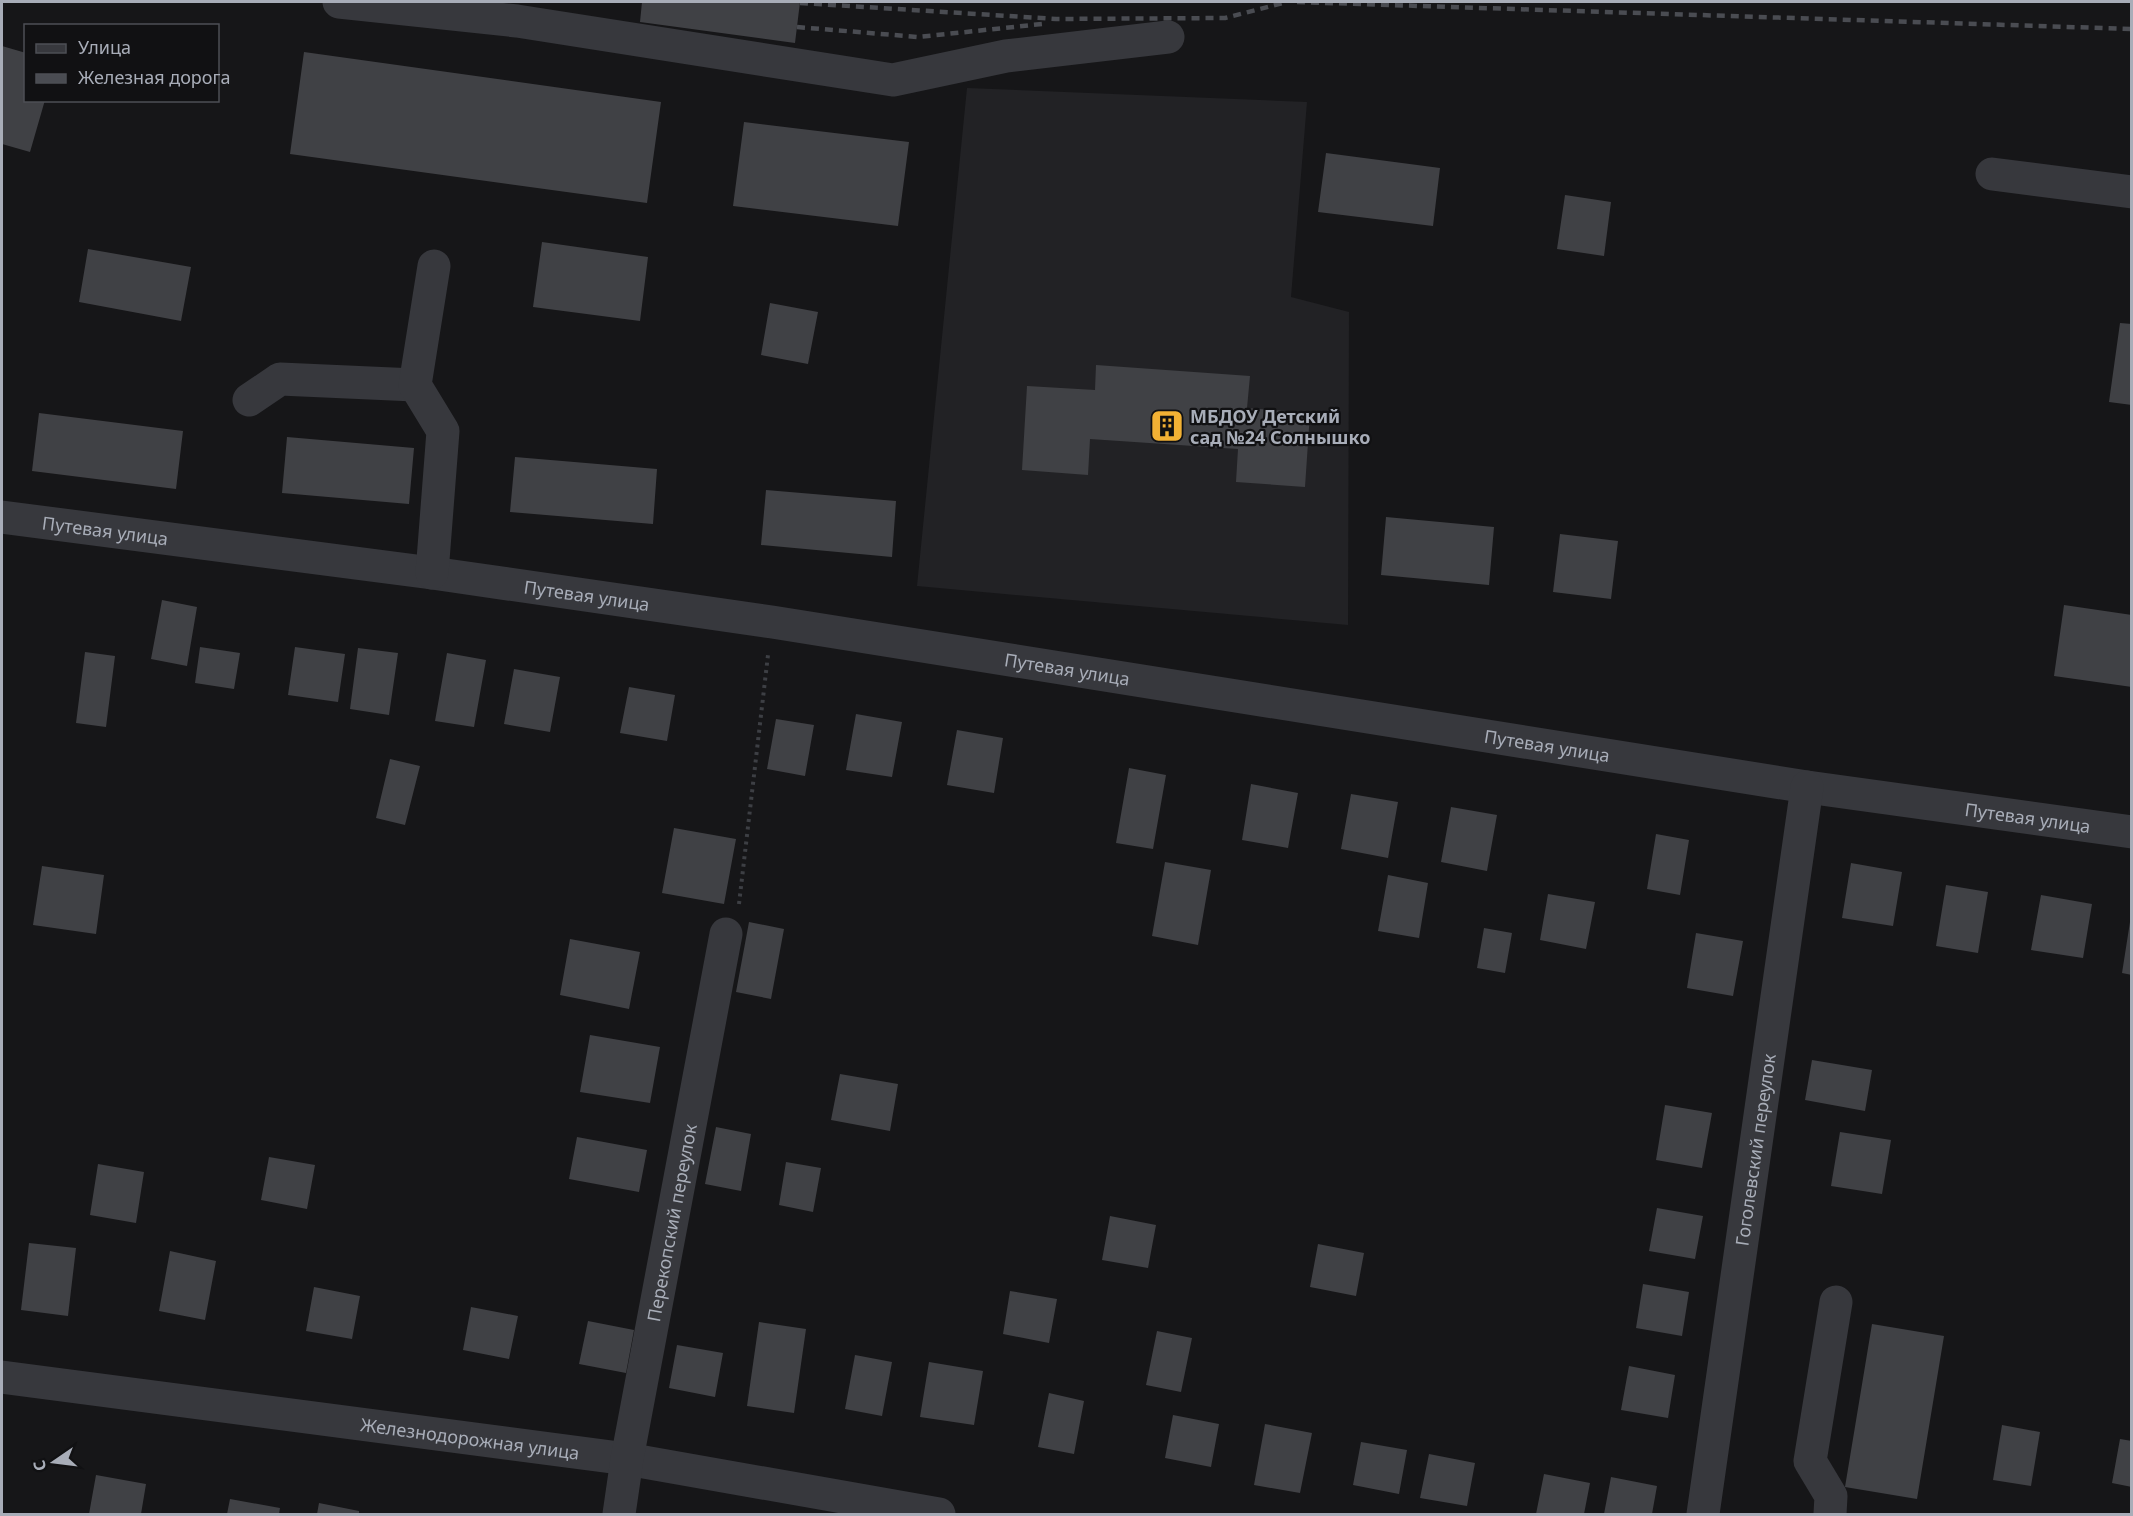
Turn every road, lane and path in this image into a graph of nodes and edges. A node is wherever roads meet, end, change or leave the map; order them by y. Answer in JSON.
{"nodes":[{"id":1,"x":339,"y":2,"type":"edge"},
{"id":2,"x":1168,"y":37,"type":"dead end"},
{"id":3,"x":1992,"y":174,"type":"dead end"},
{"id":4,"x":2132,"y":192,"type":"edge"},
{"id":5,"x":434,"y":267,"type":"dead end"},
{"id":6,"x":416,"y":385,"type":"junction"},
{"id":7,"x":249,"y":399,"type":"dead end"},
{"id":8,"x":2,"y":517,"type":"edge"},
{"id":9,"x":432,"y":573,"type":"junction"},
{"id":10,"x":772,"y":622,"type":"junction"},
{"id":11,"x":1807,"y":787,"type":"junction"},
{"id":12,"x":2132,"y":832,"type":"edge"},
{"id":13,"x":726,"y":934,"type":"joint"},
{"id":14,"x":1836,"y":1302,"type":"dead end"},
{"id":15,"x":2,"y":1377,"type":"edge"},
{"id":16,"x":627,"y":1460,"type":"junction"},
{"id":17,"x":620,"y":1515,"type":"edge"},
{"id":18,"x":939,"y":1515,"type":"edge"},
{"id":19,"x":1703,"y":1515,"type":"edge"},
{"id":20,"x":1830,"y":1515,"type":"edge"}],
"edges":[{"from":1,"to":2,"type":"street"},
{"from":3,"to":4,"type":"street"},
{"from":5,"to":6,"type":"street"},
{"from":6,"to":7,"type":"street"},
{"from":6,"to":9,"type":"street"},
{"from":8,"to":9,"type":"street","name":"Путевая улица"},
{"from":9,"to":10,"type":"street","name":"Путевая улица"},
{"from":10,"to":11,"type":"street","name":"Путевая улица"},
{"from":10,"to":13,"type":"path"},
{"from":11,"to":12,"type":"street","name":"Путевая улица"},
{"from":11,"to":19,"type":"street","name":"Гоголевский переулок"},
{"from":13,"to":16,"type":"street","name":"Перекопский переулок"},
{"from":14,"to":20,"type":"street"},
{"from":15,"to":16,"type":"street","name":"Железнодорожная улица"},
{"from":16,"to":17,"type":"street","name":"Перекопский переулок"},
{"from":16,"to":18,"type":"street","name":"Железнодорожная улица"}]}
